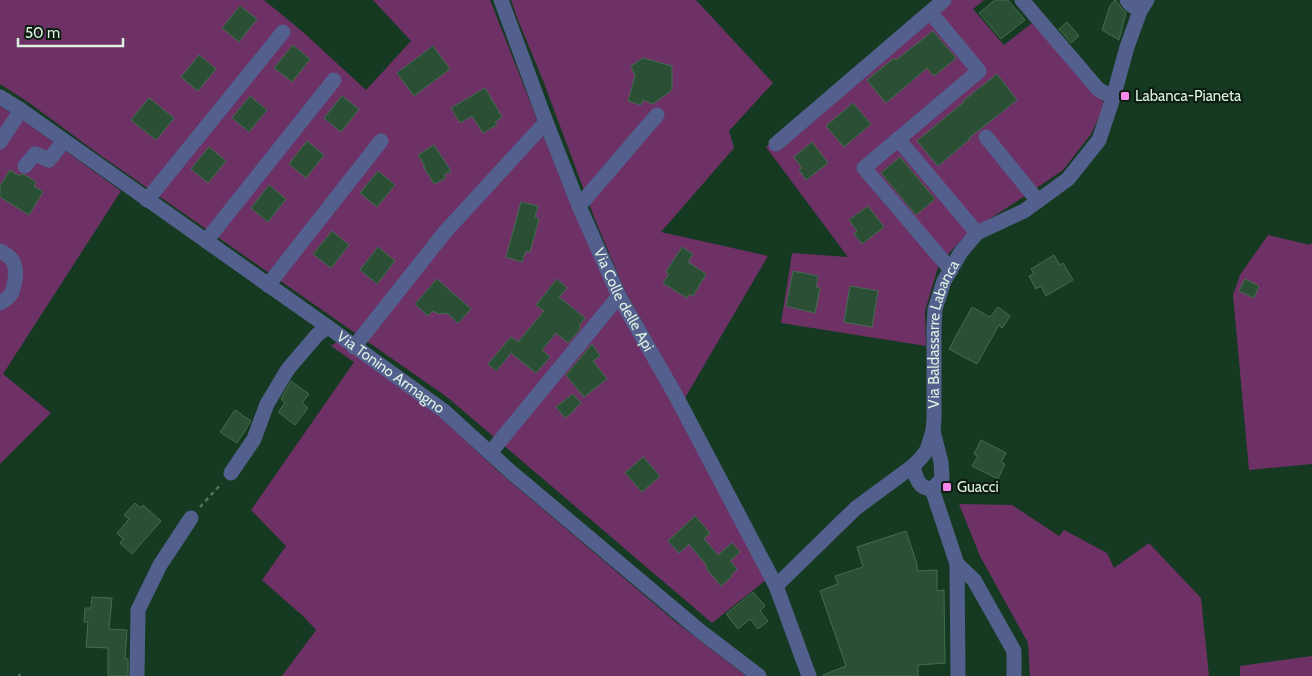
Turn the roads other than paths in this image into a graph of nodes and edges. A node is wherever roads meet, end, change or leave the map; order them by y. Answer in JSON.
{"nodes":[{"id":1,"x":501,"y":0,"type":"edge"},
{"id":2,"x":944,"y":0,"type":"edge"},
{"id":3,"x":1022,"y":0,"type":"edge"},
{"id":4,"x":1127,"y":0,"type":"edge"},
{"id":5,"x":1144,"y":5,"type":"edge"},
{"id":6,"x":930,"y":12,"type":"junction"},
{"id":7,"x":283,"y":32,"type":"dead end"},
{"id":8,"x":334,"y":80,"type":"dead end"},
{"id":9,"x":0,"y":97,"type":"edge"},
{"id":10,"x":1113,"y":98,"type":"junction"},
{"id":11,"x":21,"y":110,"type":"junction"},
{"id":12,"x":657,"y":114,"type":"dead end"},
{"id":13,"x":546,"y":122,"type":"junction"},
{"id":14,"x":986,"y":137,"type":"dead end"},
{"id":15,"x":898,"y":139,"type":"junction"},
{"id":16,"x":64,"y":141,"type":"junction"},
{"id":17,"x":381,"y":141,"type":"dead end"},
{"id":18,"x":0,"y":142,"type":"edge"},
{"id":19,"x":776,"y":144,"type":"dead end"},
{"id":20,"x":24,"y":166,"type":"dead end"},
{"id":21,"x":147,"y":200,"type":"junction"},
{"id":22,"x":1038,"y":200,"type":"junction"},
{"id":23,"x":579,"y":206,"type":"junction"},
{"id":24,"x":977,"y":233,"type":"junction"},
{"id":25,"x":206,"y":242,"type":"junction"},
{"id":26,"x":0,"y":251,"type":"edge"},
{"id":27,"x":951,"y":270,"type":"junction"},
{"id":28,"x":268,"y":285,"type":"junction"},
{"id":29,"x":619,"y":296,"type":"junction"},
{"id":30,"x":0,"y":303,"type":"edge"},
{"id":31,"x":328,"y":327,"type":"junction"},
{"id":32,"x":354,"y":347,"type":"junction"},
{"id":33,"x":933,"y":431,"type":"junction"},
{"id":34,"x":490,"y":453,"type":"junction"},
{"id":35,"x":913,"y":466,"type":"junction"},
{"id":36,"x":231,"y":473,"type":"road end"},
{"id":37,"x":932,"y":489,"type":"junction"},
{"id":38,"x":191,"y":518,"type":"road end"},
{"id":39,"x":956,"y":564,"type":"junction"},
{"id":40,"x":776,"y":586,"type":"junction"},
{"id":41,"x":138,"y":676,"type":"edge"},
{"id":42,"x":759,"y":676,"type":"edge"},
{"id":43,"x":809,"y":676,"type":"edge"},
{"id":44,"x":958,"y":676,"type":"edge"},
{"id":45,"x":1014,"y":676,"type":"edge"}],
"edges":[{"from":1,"to":13,"type":"street","name":"Via Colle delle Api"},
{"from":2,"to":6,"type":"street"},
{"from":3,"to":10,"type":"street"},
{"from":4,"to":5,"type":"street"},
{"from":5,"to":10,"type":"street","name":"Via Baldassarre Labanca"},
{"from":6,"to":15,"type":"street"},
{"from":6,"to":19,"type":"street"},
{"from":7,"to":21,"type":"street"},
{"from":8,"to":25,"type":"street"},
{"from":9,"to":11,"type":"street","name":"Via Tonino Armagno"},
{"from":10,"to":22,"type":"street","name":"Via Baldassarre Labanca"},
{"from":11,"to":16,"type":"street","name":"Via Tonino Armagno"},
{"from":11,"to":18,"type":"street"},
{"from":12,"to":23,"type":"street"},
{"from":13,"to":23,"type":"street","name":"Via Colle delle Api"},
{"from":13,"to":32,"type":"street"},
{"from":14,"to":22,"type":"street"},
{"from":15,"to":24,"type":"street"},
{"from":15,"to":27,"type":"street"},
{"from":16,"to":20,"type":"street"},
{"from":16,"to":21,"type":"street","name":"Via Tonino Armagno"},
{"from":17,"to":28,"type":"street"},
{"from":21,"to":25,"type":"street","name":"Via Tonino Armagno"},
{"from":22,"to":24,"type":"street","name":"Via Baldassarre Labanca"},
{"from":23,"to":29,"type":"street","name":"Via Colle delle Api"},
{"from":24,"to":27,"type":"street","name":"Via Baldassarre Labanca"},
{"from":25,"to":28,"type":"street","name":"Via Tonino Armagno"},
{"from":26,"to":30,"type":"street"},
{"from":27,"to":33,"type":"street","name":"Via Baldassarre Labanca"},
{"from":28,"to":31,"type":"street","name":"Via Tonino Armagno"},
{"from":29,"to":34,"type":"street"},
{"from":29,"to":40,"type":"street","name":"Via Colle delle Api"},
{"from":31,"to":32,"type":"street","name":"Via Tonino Armagno"},
{"from":31,"to":36,"type":"street"},
{"from":32,"to":34,"type":"street","name":"Via Tonino Armagno"},
{"from":33,"to":35,"type":"street","name":"Via Baldassarre Labanca"},
{"from":33,"to":37,"type":"street"},
{"from":34,"to":42,"type":"street","name":"Via Tonino Armagno"},
{"from":35,"to":37,"type":"street"},
{"from":35,"to":40,"type":"street","name":"Via Baldassarre Labanca"},
{"from":37,"to":39,"type":"street"},
{"from":38,"to":41,"type":"street"},
{"from":39,"to":44,"type":"street"},
{"from":39,"to":45,"type":"street"},
{"from":40,"to":43,"type":"street"}]}
